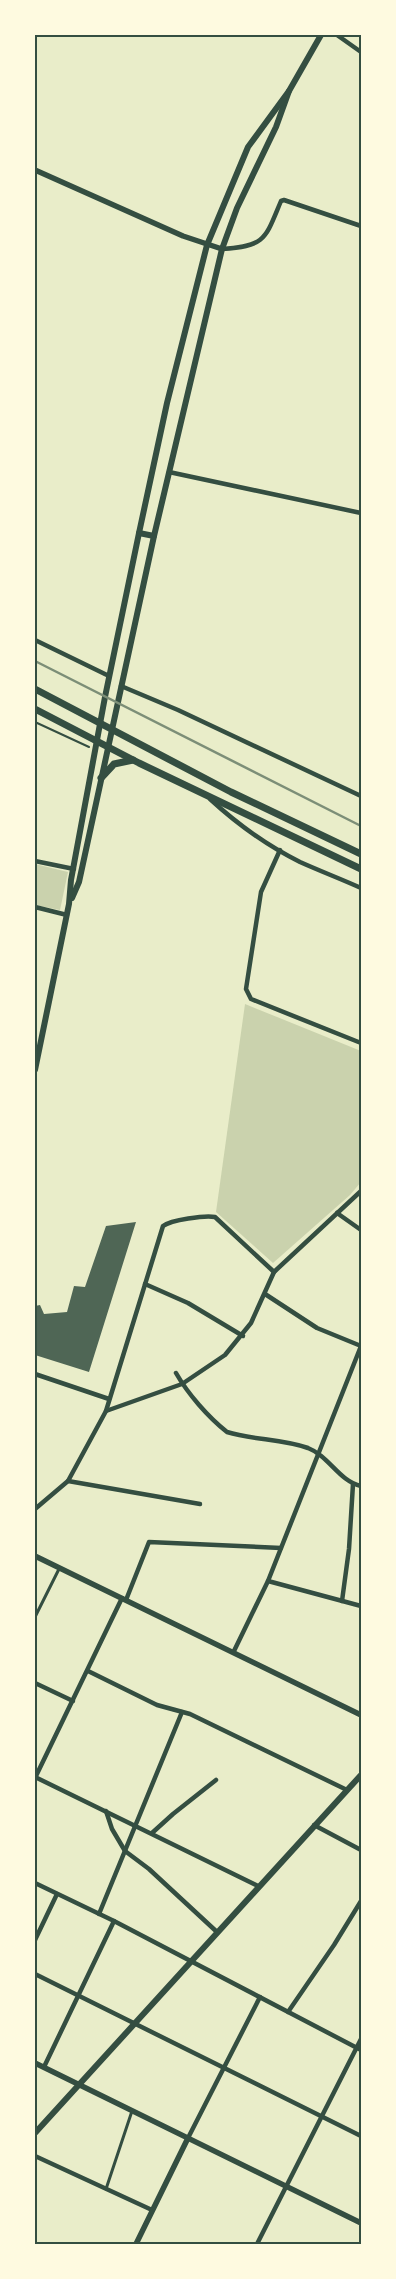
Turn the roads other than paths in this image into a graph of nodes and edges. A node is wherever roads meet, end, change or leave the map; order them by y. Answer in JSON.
{"nodes":[{"id":1,"x":321,"y":35,"type":"edge"},
{"id":2,"x":337,"y":35,"type":"edge"},
{"id":3,"x":361,"y":52,"type":"edge"},
{"id":4,"x":289,"y":92,"type":"junction"},
{"id":5,"x":35,"y":170,"type":"edge"},
{"id":6,"x":361,"y":226,"type":"edge"},
{"id":7,"x":206,"y":245,"type":"junction"},
{"id":8,"x":222,"y":249,"type":"junction"},
{"id":9,"x":170,"y":472,"type":"junction"},
{"id":10,"x":361,"y":512,"type":"edge"},
{"id":11,"x":139,"y":533,"type":"junction"},
{"id":12,"x":154,"y":536,"type":"junction"},
{"id":13,"x":35,"y":640,"type":"edge"},
{"id":14,"x":109,"y":676,"type":"junction"},
{"id":15,"x":121,"y":686,"type":"junction"},
{"id":16,"x":35,"y":689,"type":"edge"},
{"id":17,"x":35,"y":709,"type":"edge"},
{"id":18,"x":101,"y":721,"type":"junction"},
{"id":19,"x":111,"y":727,"type":"junction"},
{"id":20,"x":98,"y":741,"type":"junction"},
{"id":21,"x":107,"y":746,"type":"junction"},
{"id":22,"x":133,"y":760,"type":"junction"},
{"id":23,"x":101,"y":778,"type":"junction"},
{"id":24,"x":201,"y":792,"type":"junction"},
{"id":25,"x":361,"y":796,"type":"edge"},
{"id":26,"x":280,"y":850,"type":"junction"},
{"id":27,"x":361,"y":854,"type":"edge"},
{"id":28,"x":35,"y":861,"type":"edge"},
{"id":29,"x":74,"y":869,"type":"junction"},
{"id":30,"x":361,"y":869,"type":"edge"},
{"id":31,"x":361,"y":888,"type":"edge"},
{"id":32,"x":69,"y":904,"type":"junction"},
{"id":33,"x":35,"y":907,"type":"edge"},
{"id":34,"x":67,"y":915,"type":"junction"},
{"id":35,"x":361,"y":1043,"type":"edge"},
{"id":36,"x":35,"y":1070,"type":"edge"},
{"id":37,"x":360,"y":1193,"type":"edge"},
{"id":38,"x":337,"y":1213,"type":"junction"},
{"id":39,"x":361,"y":1230,"type":"edge"},
{"id":40,"x":274,"y":1272,"type":"junction"},
{"id":41,"x":145,"y":1284,"type":"junction"},
{"id":42,"x":266,"y":1294,"type":"junction"},
{"id":43,"x":243,"y":1336,"type":"junction"},
{"id":44,"x":361,"y":1346,"type":"edge"},
{"id":45,"x":176,"y":1373,"type":"dead end"},
{"id":46,"x":35,"y":1374,"type":"edge"},
{"id":47,"x":182,"y":1384,"type":"junction"},
{"id":48,"x":109,"y":1400,"type":"junction"},
{"id":49,"x":106,"y":1411,"type":"junction"},
{"id":50,"x":319,"y":1454,"type":"junction"},
{"id":51,"x":68,"y":1481,"type":"junction"},
{"id":52,"x":354,"y":1484,"type":"junction"},
{"id":53,"x":361,"y":1486,"type":"edge"},
{"id":54,"x":200,"y":1504,"type":"dead end"},
{"id":55,"x":35,"y":1509,"type":"edge"},
{"id":56,"x":281,"y":1548,"type":"junction"},
{"id":57,"x":35,"y":1556,"type":"edge"},
{"id":58,"x":60,"y":1568,"type":"junction"},
{"id":59,"x":268,"y":1581,"type":"junction"},
{"id":60,"x":124,"y":1599,"type":"junction"},
{"id":61,"x":342,"y":1601,"type":"junction"},
{"id":62,"x":361,"y":1606,"type":"edge"},
{"id":63,"x":35,"y":1617,"type":"edge"},
{"id":64,"x":234,"y":1651,"type":"junction"},
{"id":65,"x":88,"y":1670,"type":"junction"},
{"id":66,"x":35,"y":1683,"type":"edge"},
{"id":67,"x":73,"y":1701,"type":"junction"},
{"id":68,"x":182,"y":1712,"type":"junction"},
{"id":69,"x":361,"y":1715,"type":"edge"},
{"id":70,"x":361,"y":1775,"type":"edge"},
{"id":71,"x":35,"y":1778,"type":"edge"},
{"id":72,"x":216,"y":1780,"type":"dead end"},
{"id":73,"x":347,"y":1790,"type":"junction"},
{"id":74,"x":105,"y":1810,"type":"junction"},
{"id":75,"x":136,"y":1825,"type":"junction"},
{"id":76,"x":314,"y":1825,"type":"junction"},
{"id":77,"x":152,"y":1833,"type":"junction"},
{"id":78,"x":361,"y":1850,"type":"edge"},
{"id":79,"x":125,"y":1851,"type":"junction"},
{"id":80,"x":35,"y":1883,"type":"edge"},
{"id":81,"x":258,"y":1886,"type":"junction"},
{"id":82,"x":57,"y":1894,"type":"junction"},
{"id":83,"x":361,"y":1901,"type":"edge"},
{"id":84,"x":99,"y":1914,"type":"junction"},
{"id":85,"x":114,"y":1921,"type":"junction"},
{"id":86,"x":217,"y":1932,"type":"junction"},
{"id":87,"x":35,"y":1940,"type":"edge"},
{"id":88,"x":190,"y":1961,"type":"junction"},
{"id":89,"x":35,"y":1974,"type":"edge"},
{"id":90,"x":78,"y":1996,"type":"junction"},
{"id":91,"x":260,"y":1997,"type":"junction"},
{"id":92,"x":288,"y":2012,"type":"junction"},
{"id":93,"x":134,"y":2024,"type":"junction"},
{"id":94,"x":361,"y":2039,"type":"edge"},
{"id":95,"x":359,"y":2049,"type":"edge"},
{"id":96,"x":35,"y":2063,"type":"edge"},
{"id":97,"x":44,"y":2067,"type":"junction"},
{"id":98,"x":224,"y":2068,"type":"junction"},
{"id":99,"x":80,"y":2085,"type":"junction"},
{"id":100,"x":132,"y":2111,"type":"junction"},
{"id":101,"x":321,"y":2116,"type":"junction"},
{"id":102,"x":35,"y":2133,"type":"edge"},
{"id":103,"x":361,"y":2136,"type":"edge"},
{"id":104,"x":188,"y":2138,"type":"junction"},
{"id":105,"x":35,"y":2156,"type":"edge"},
{"id":106,"x":286,"y":2186,"type":"junction"},
{"id":107,"x":106,"y":2189,"type":"junction"},
{"id":108,"x":152,"y":2210,"type":"junction"},
{"id":109,"x":361,"y":2223,"type":"edge"},
{"id":110,"x":136,"y":2244,"type":"edge"},
{"id":111,"x":257,"y":2244,"type":"edge"}],
"edges":[{"from":1,"to":4,"type":"main road"},
{"from":2,"to":3,"type":"street"},
{"from":4,"to":7,"type":"main road"},
{"from":4,"to":8,"type":"main road"},
{"from":5,"to":7,"type":"street"},
{"from":6,"to":8,"type":"street"},
{"from":7,"to":8,"type":"street"},
{"from":7,"to":11,"type":"main road"},
{"from":8,"to":9,"type":"main road"},
{"from":9,"to":10,"type":"street"},
{"from":9,"to":12,"type":"main road"},
{"from":11,"to":12,"type":"main road"},
{"from":11,"to":14,"type":"main road"},
{"from":12,"to":15,"type":"main road"},
{"from":13,"to":14,"type":"street"},
{"from":14,"to":18,"type":"main road"},
{"from":15,"to":19,"type":"main road"},
{"from":15,"to":25,"type":"street"},
{"from":16,"to":18,"type":"main road"},
{"from":17,"to":20,"type":"main road"},
{"from":18,"to":19,"type":"main road"},
{"from":18,"to":20,"type":"main road"},
{"from":19,"to":21,"type":"main road"},
{"from":19,"to":27,"type":"main road"},
{"from":20,"to":21,"type":"main road"},
{"from":20,"to":29,"type":"main road"},
{"from":21,"to":22,"type":"main road"},
{"from":21,"to":23,"type":"main road"},
{"from":22,"to":23,"type":"main road"},
{"from":22,"to":24,"type":"main road"},
{"from":23,"to":32,"type":"main road"},
{"from":24,"to":26,"type":"street"},
{"from":24,"to":30,"type":"main road"},
{"from":26,"to":31,"type":"street"},
{"from":26,"to":35,"type":"street"},
{"from":28,"to":29,"type":"street"},
{"from":29,"to":32,"type":"main road"},
{"from":32,"to":34,"type":"main road"},
{"from":33,"to":34,"type":"street"},
{"from":34,"to":36,"type":"main road"},
{"from":37,"to":38,"type":"street"},
{"from":38,"to":39,"type":"street"},
{"from":38,"to":40,"type":"street"},
{"from":40,"to":41,"type":"street"},
{"from":40,"to":42,"type":"street"},
{"from":41,"to":43,"type":"street"},
{"from":41,"to":48,"type":"street"},
{"from":42,"to":43,"type":"street"},
{"from":42,"to":44,"type":"street"},
{"from":43,"to":47,"type":"street"},
{"from":44,"to":50,"type":"street"},
{"from":45,"to":47,"type":"street"},
{"from":46,"to":48,"type":"street"},
{"from":47,"to":49,"type":"street"},
{"from":47,"to":50,"type":"street"},
{"from":48,"to":49,"type":"street"},
{"from":49,"to":51,"type":"street"},
{"from":50,"to":52,"type":"street"},
{"from":50,"to":56,"type":"street"},
{"from":51,"to":54,"type":"street"},
{"from":51,"to":55,"type":"street"},
{"from":52,"to":53,"type":"street"},
{"from":52,"to":61,"type":"street"},
{"from":56,"to":59,"type":"street"},
{"from":56,"to":60,"type":"street"},
{"from":57,"to":58,"type":"street"},
{"from":58,"to":60,"type":"street"},
{"from":58,"to":63,"type":"street"},
{"from":59,"to":61,"type":"street"},
{"from":59,"to":64,"type":"street"},
{"from":60,"to":64,"type":"street"},
{"from":60,"to":65,"type":"street"},
{"from":61,"to":62,"type":"street"},
{"from":64,"to":69,"type":"street"},
{"from":65,"to":67,"type":"street"},
{"from":65,"to":68,"type":"street"},
{"from":66,"to":67,"type":"street"},
{"from":67,"to":71,"type":"street"},
{"from":68,"to":73,"type":"street"},
{"from":68,"to":75,"type":"street"},
{"from":70,"to":73,"type":"main road"},
{"from":71,"to":74,"type":"street"},
{"from":72,"to":77,"type":"street"},
{"from":73,"to":76,"type":"main road"},
{"from":74,"to":75,"type":"street"},
{"from":74,"to":79,"type":"street"},
{"from":75,"to":77,"type":"street"},
{"from":75,"to":79,"type":"street"},
{"from":76,"to":78,"type":"street"},
{"from":76,"to":81,"type":"main road"},
{"from":77,"to":81,"type":"street"},
{"from":79,"to":84,"type":"street"},
{"from":79,"to":86,"type":"street"},
{"from":80,"to":82,"type":"street"},
{"from":81,"to":86,"type":"main road"},
{"from":82,"to":84,"type":"street"},
{"from":82,"to":87,"type":"street"},
{"from":83,"to":92,"type":"street"},
{"from":84,"to":85,"type":"street"},
{"from":85,"to":88,"type":"street"},
{"from":85,"to":90,"type":"street"},
{"from":86,"to":88,"type":"main road"},
{"from":88,"to":91,"type":"street"},
{"from":88,"to":93,"type":"main road"},
{"from":89,"to":90,"type":"street"},
{"from":90,"to":93,"type":"street"},
{"from":90,"to":97,"type":"street"},
{"from":91,"to":92,"type":"street"},
{"from":91,"to":98,"type":"street"},
{"from":92,"to":95,"type":"street"},
{"from":93,"to":98,"type":"street"},
{"from":93,"to":99,"type":"main road"},
{"from":94,"to":95,"type":"street"},
{"from":95,"to":101,"type":"street"},
{"from":96,"to":97,"type":"street"},
{"from":97,"to":99,"type":"street"},
{"from":98,"to":101,"type":"street"},
{"from":98,"to":104,"type":"street"},
{"from":99,"to":100,"type":"street"},
{"from":99,"to":102,"type":"main road"},
{"from":100,"to":104,"type":"street"},
{"from":100,"to":107,"type":"street"},
{"from":101,"to":103,"type":"street"},
{"from":101,"to":106,"type":"street"},
{"from":104,"to":106,"type":"street"},
{"from":104,"to":108,"type":"street"},
{"from":105,"to":107,"type":"street"},
{"from":106,"to":109,"type":"street"},
{"from":106,"to":111,"type":"street"},
{"from":107,"to":108,"type":"street"},
{"from":108,"to":110,"type":"street"}]}
